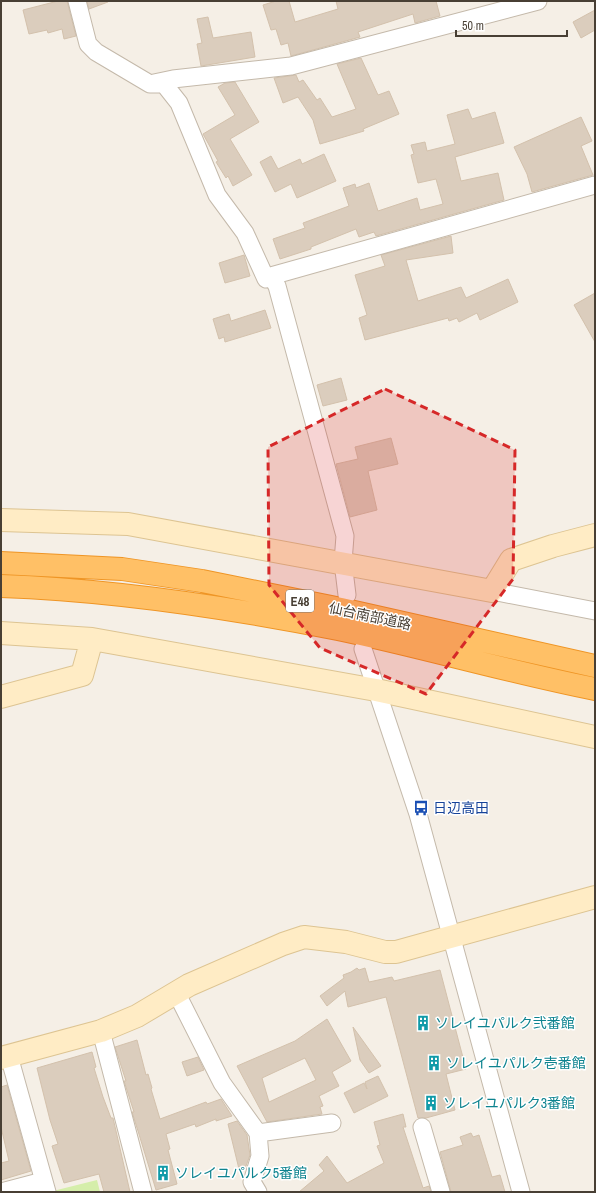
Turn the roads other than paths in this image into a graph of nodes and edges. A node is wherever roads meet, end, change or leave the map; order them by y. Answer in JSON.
{"nodes":[{"id":1,"x":77,"y":1,"type":"edge"},
{"id":2,"x":538,"y":1,"type":"edge"},
{"id":3,"x":150,"y":84,"type":"junction"},
{"id":4,"x":595,"y":185,"type":"edge"},
{"id":5,"x":271,"y":276,"type":"junction"},
{"id":6,"x":1,"y":520,"type":"edge"},
{"id":7,"x":595,"y":535,"type":"edge"},
{"id":8,"x":343,"y":562,"type":"junction"},
{"id":9,"x":1,"y":563,"type":"edge"},
{"id":10,"x":1,"y":586,"type":"edge"},
{"id":11,"x":492,"y":591,"type":"junction"},
{"id":12,"x":347,"y":595,"type":"dead end"},
{"id":13,"x":595,"y":611,"type":"edge"},
{"id":14,"x":1,"y":633,"type":"edge"},
{"id":15,"x":92,"y":639,"type":"junction"},
{"id":16,"x":363,"y":649,"type":"dead end"},
{"id":17,"x":595,"y":666,"type":"edge"},
{"id":18,"x":595,"y":689,"type":"edge"},
{"id":19,"x":376,"y":690,"type":"junction"},
{"id":20,"x":1,"y":697,"type":"edge"},
{"id":21,"x":595,"y":736,"type":"edge"},
{"id":22,"x":595,"y":897,"type":"edge"},
{"id":23,"x":451,"y":935,"type":"junction"},
{"id":24,"x":176,"y":992,"type":"junction"},
{"id":25,"x":101,"y":1031,"type":"junction"},
{"id":26,"x":5,"y":1057,"type":"edge"},
{"id":27,"x":332,"y":1123,"type":"dead end"},
{"id":28,"x":422,"y":1127,"type":"dead end"},
{"id":29,"x":258,"y":1133,"type":"junction"},
{"id":30,"x":45,"y":1186,"type":"edge"},
{"id":31,"x":1,"y":1192,"type":"edge"},
{"id":32,"x":143,"y":1192,"type":"edge"},
{"id":33,"x":258,"y":1192,"type":"edge"},
{"id":34,"x":441,"y":1192,"type":"edge"},
{"id":35,"x":521,"y":1192,"type":"edge"}],
"edges":[{"from":1,"to":3,"type":"street"},
{"from":2,"to":3,"type":"street"},
{"from":3,"to":5,"type":"street"},
{"from":4,"to":5,"type":"street"},
{"from":5,"to":8,"type":"street"},
{"from":6,"to":8,"type":"street"},
{"from":7,"to":11,"type":"street"},
{"from":8,"to":11,"type":"street"},
{"from":8,"to":12,"type":"street"},
{"from":9,"to":17,"type":"highway","name":"仙台南部道路","number":"E48"},
{"from":10,"to":18,"type":"highway","name":"仙台南部道路","number":"E48"},
{"from":11,"to":13,"type":"street"},
{"from":14,"to":15,"type":"street"},
{"from":15,"to":19,"type":"street"},
{"from":15,"to":20,"type":"street"},
{"from":16,"to":19,"type":"street"},
{"from":19,"to":21,"type":"street"},
{"from":19,"to":23,"type":"street"},
{"from":22,"to":23,"type":"street"},
{"from":23,"to":24,"type":"street"},
{"from":23,"to":35,"type":"street"},
{"from":24,"to":25,"type":"street"},
{"from":24,"to":29,"type":"street"},
{"from":25,"to":26,"type":"street"},
{"from":25,"to":32,"type":"street"},
{"from":26,"to":30,"type":"street"},
{"from":27,"to":29,"type":"street"},
{"from":28,"to":34,"type":"street"},
{"from":29,"to":33,"type":"street"},
{"from":30,"to":31,"type":"street"}]}
